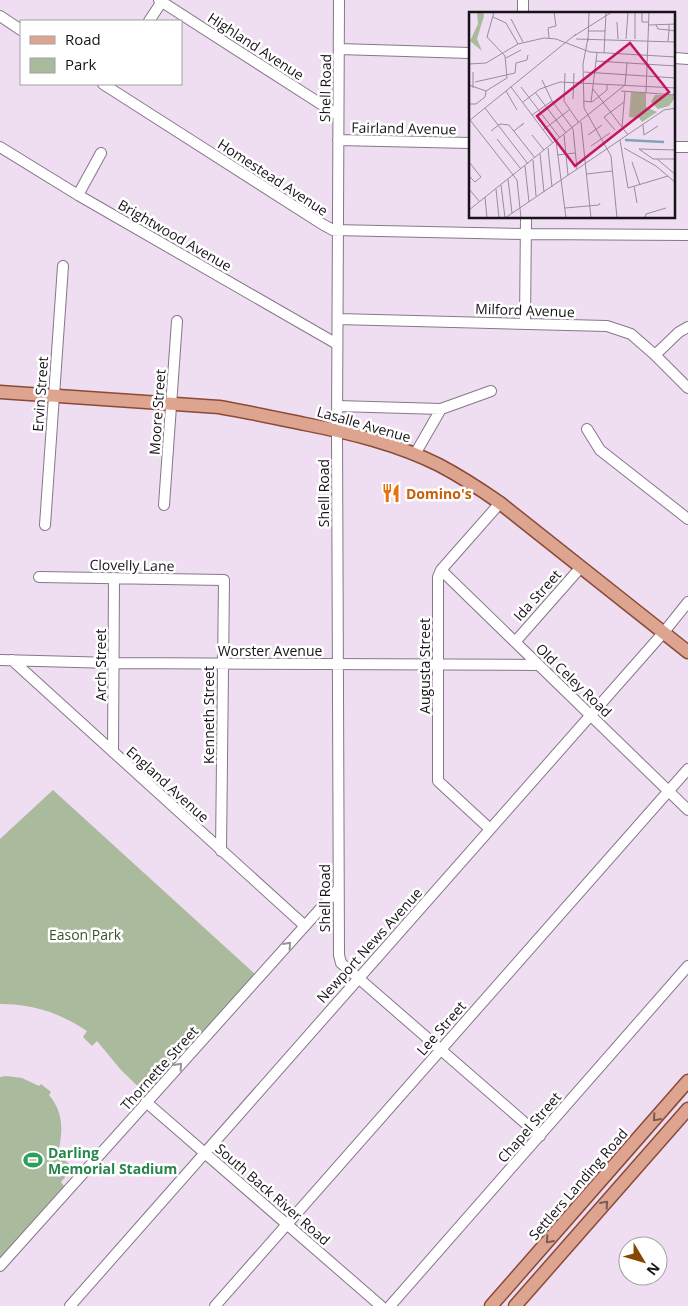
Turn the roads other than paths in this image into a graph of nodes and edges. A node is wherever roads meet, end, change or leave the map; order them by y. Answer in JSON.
{"nodes":[{"id":1,"x":338,"y":0,"type":"edge"},
{"id":2,"x":161,"y":1,"type":"edge"},
{"id":3,"x":0,"y":16,"type":"edge"},
{"id":4,"x":151,"y":20,"type":"edge"},
{"id":5,"x":20,"y":29,"type":"edge"},
{"id":6,"x":339,"y":49,"type":"junction"},
{"id":7,"x":469,"y":53,"type":"edge"},
{"id":8,"x":107,"y":85,"type":"edge"},
{"id":9,"x":338,"y":114,"type":"junction"},
{"id":10,"x":338,"y":140,"type":"junction"},
{"id":11,"x":469,"y":143,"type":"edge"},
{"id":12,"x":0,"y":147,"type":"edge"},
{"id":13,"x":101,"y":153,"type":"dead end"},
{"id":14,"x":78,"y":195,"type":"junction"},
{"id":15,"x":526,"y":219,"type":"edge"},
{"id":16,"x":338,"y":230,"type":"junction"},
{"id":17,"x":526,"y":234,"type":"junction"},
{"id":18,"x":688,"y":235,"type":"edge"},
{"id":19,"x":63,"y":266,"type":"dead end"},
{"id":20,"x":338,"y":319,"type":"junction"},
{"id":21,"x":176,"y":320,"type":"dead end"},
{"id":22,"x":525,"y":323,"type":"junction"},
{"id":23,"x":688,"y":327,"type":"edge"},
{"id":24,"x":337,"y":344,"type":"junction"},
{"id":25,"x":655,"y":355,"type":"junction"},
{"id":26,"x":688,"y":388,"type":"edge"},
{"id":27,"x":491,"y":391,"type":"dead end"},
{"id":28,"x":0,"y":392,"type":"edge"},
{"id":29,"x":54,"y":396,"type":"junction"},
{"id":30,"x":171,"y":404,"type":"junction"},
{"id":31,"x":337,"y":406,"type":"junction"},
{"id":32,"x":441,"y":409,"type":"junction"},
{"id":33,"x":587,"y":429,"type":"dead end"},
{"id":34,"x":337,"y":430,"type":"junction"},
{"id":35,"x":415,"y":454,"type":"junction"},
{"id":36,"x":500,"y":503,"type":"junction"},
{"id":37,"x":164,"y":505,"type":"dead end"},
{"id":38,"x":688,"y":519,"type":"edge"},
{"id":39,"x":45,"y":525,"type":"dead end"},
{"id":40,"x":581,"y":567,"type":"junction"},
{"id":41,"x":441,"y":570,"type":"junction"},
{"id":42,"x":39,"y":577,"type":"dead end"},
{"id":43,"x":114,"y":578,"type":"junction"},
{"id":44,"x":224,"y":580,"type":"joint"},
{"id":45,"x":688,"y":602,"type":"edge"},
{"id":46,"x":664,"y":632,"type":"junction"},
{"id":47,"x":515,"y":642,"type":"junction"},
{"id":48,"x":688,"y":652,"type":"edge"},
{"id":49,"x":0,"y":660,"type":"edge"},
{"id":50,"x":12,"y":660,"type":"junction"},
{"id":51,"x":114,"y":663,"type":"junction"},
{"id":52,"x":222,"y":663,"type":"junction"},
{"id":53,"x":338,"y":664,"type":"junction"},
{"id":54,"x":438,"y":665,"type":"junction"},
{"id":55,"x":539,"y":665,"type":"junction"},
{"id":56,"x":590,"y":715,"type":"junction"},
{"id":57,"x":113,"y":752,"type":"junction"},
{"id":58,"x":688,"y":769,"type":"edge"},
{"id":59,"x":668,"y":791,"type":"junction"},
{"id":60,"x":688,"y":810,"type":"edge"},
{"id":61,"x":490,"y":829,"type":"junction"},
{"id":62,"x":221,"y":851,"type":"junction"},
{"id":63,"x":338,"y":889,"type":"junction"},
{"id":64,"x":305,"y":926,"type":"junction"},
{"id":65,"x":688,"y":966,"type":"edge"},
{"id":66,"x":359,"y":977,"type":"junction"},
{"id":67,"x":440,"y":1050,"type":"junction"},
{"id":68,"x":688,"y":1082,"type":"edge"},
{"id":69,"x":146,"y":1102,"type":"junction"},
{"id":70,"x":688,"y":1109,"type":"edge"},
{"id":71,"x":540,"y":1136,"type":"junction"},
{"id":72,"x":205,"y":1153,"type":"junction"},
{"id":73,"x":287,"y":1224,"type":"junction"},
{"id":74,"x":0,"y":1266,"type":"edge"},
{"id":75,"x":70,"y":1306,"type":"edge"},
{"id":76,"x":215,"y":1306,"type":"edge"},
{"id":77,"x":381,"y":1306,"type":"edge"},
{"id":78,"x":390,"y":1306,"type":"edge"},
{"id":79,"x":491,"y":1306,"type":"edge"},
{"id":80,"x":515,"y":1306,"type":"edge"}],
"edges":[{"from":1,"to":6,"type":"street","name":"Shell Road"},
{"from":2,"to":4,"type":"street"},
{"from":2,"to":9,"type":"street","name":"Highland Avenue"},
{"from":3,"to":5,"type":"street"},
{"from":6,"to":7,"type":"street"},
{"from":6,"to":9,"type":"street","name":"Shell Road"},
{"from":8,"to":16,"type":"street","name":"Homestead Avenue"},
{"from":9,"to":10,"type":"street","name":"Shell Road"},
{"from":10,"to":11,"type":"street","name":"Fairland Avenue"},
{"from":10,"to":16,"type":"street","name":"Shell Road"},
{"from":12,"to":14,"type":"street","name":"Brightwood Avenue"},
{"from":13,"to":14,"type":"street"},
{"from":14,"to":24,"type":"street","name":"Brightwood Avenue"},
{"from":15,"to":17,"type":"street"},
{"from":16,"to":17,"type":"street","name":"Homestead Avenue"},
{"from":16,"to":20,"type":"street","name":"Shell Road"},
{"from":17,"to":18,"type":"street","name":"Homestead Avenue"},
{"from":17,"to":22,"type":"street"},
{"from":19,"to":29,"type":"street","name":"Ervin Street"},
{"from":20,"to":22,"type":"street","name":"Milford Avenue"},
{"from":20,"to":24,"type":"street","name":"Shell Road"},
{"from":21,"to":30,"type":"street","name":"Moore Street"},
{"from":22,"to":25,"type":"street","name":"Milford Avenue"},
{"from":23,"to":25,"type":"street"},
{"from":24,"to":31,"type":"street","name":"Shell Road"},
{"from":25,"to":26,"type":"street","name":"Milford Avenue"},
{"from":27,"to":32,"type":"street"},
{"from":28,"to":29,"type":"main road","name":"Lasalle Avenue"},
{"from":29,"to":30,"type":"main road","name":"Lasalle Avenue"},
{"from":29,"to":39,"type":"street","name":"Ervin Street"},
{"from":30,"to":34,"type":"main road","name":"Lasalle Avenue"},
{"from":30,"to":37,"type":"street","name":"Moore Street"},
{"from":31,"to":32,"type":"street"},
{"from":31,"to":34,"type":"street","name":"Shell Road"},
{"from":32,"to":35,"type":"street"},
{"from":33,"to":38,"type":"street"},
{"from":34,"to":35,"type":"main road","name":"Lasalle Avenue"},
{"from":34,"to":53,"type":"street","name":"Shell Road"},
{"from":35,"to":36,"type":"main road","name":"Lasalle Avenue"},
{"from":36,"to":40,"type":"main road","name":"Lasalle Avenue"},
{"from":36,"to":41,"type":"street"},
{"from":40,"to":46,"type":"main road","name":"Lasalle Avenue"},
{"from":40,"to":47,"type":"street","name":"Ida Street"},
{"from":41,"to":47,"type":"street","name":"Old Celey Road"},
{"from":41,"to":54,"type":"street","name":"Augusta Street"},
{"from":42,"to":43,"type":"street","name":"Clovelly Lane"},
{"from":43,"to":44,"type":"street","name":"Clovelly Lane"},
{"from":43,"to":51,"type":"street","name":"Arch Street"},
{"from":44,"to":52,"type":"street","name":"Kenneth Street"},
{"from":45,"to":46,"type":"street","name":"Newport News Avenue"},
{"from":46,"to":48,"type":"main road","name":"Lasalle Avenue"},
{"from":46,"to":56,"type":"street","name":"Newport News Avenue"},
{"from":47,"to":55,"type":"street","name":"Old Celey Road"},
{"from":49,"to":50,"type":"street","name":"Worster Avenue"},
{"from":50,"to":51,"type":"street","name":"Worster Avenue"},
{"from":50,"to":57,"type":"street","name":"England Avenue"},
{"from":51,"to":52,"type":"street","name":"Worster Avenue"},
{"from":51,"to":57,"type":"street","name":"Arch Street"},
{"from":52,"to":53,"type":"street","name":"Worster Avenue"},
{"from":52,"to":62,"type":"street","name":"Kenneth Street"},
{"from":53,"to":54,"type":"street","name":"Worster Avenue"},
{"from":53,"to":63,"type":"street","name":"Shell Road"},
{"from":54,"to":55,"type":"street","name":"Worster Avenue"},
{"from":54,"to":61,"type":"street","name":"Augusta Street"},
{"from":55,"to":56,"type":"street","name":"Old Celey Road"},
{"from":56,"to":59,"type":"street","name":"Old Celey Road"},
{"from":56,"to":61,"type":"street","name":"Newport News Avenue"},
{"from":57,"to":62,"type":"street","name":"England Avenue"},
{"from":58,"to":59,"type":"street","name":"Lee Street"},
{"from":59,"to":60,"type":"street","name":"Old Celey Road"},
{"from":59,"to":67,"type":"street","name":"Lee Street"},
{"from":61,"to":66,"type":"street","name":"Newport News Avenue"},
{"from":62,"to":64,"type":"street","name":"England Avenue"},
{"from":63,"to":64,"type":"street","name":"Thornette Street"},
{"from":63,"to":66,"type":"street","name":"Shell Road"},
{"from":69,"to":64,"type":"street","name":"Thornette Street","one_way":true},
{"from":65,"to":71,"type":"street","name":"Chapel Street"},
{"from":66,"to":67,"type":"street"},
{"from":66,"to":72,"type":"street","name":"Newport News Avenue"},
{"from":67,"to":71,"type":"street"},
{"from":67,"to":73,"type":"street","name":"Lee Street"},
{"from":68,"to":79,"type":"main road","name":"Settlers Landing Road","one_way":true},
{"from":69,"to":72,"type":"street","name":"South Back River Road"},
{"from":69,"to":74,"type":"street","name":"Thornette Street"},
{"from":80,"to":70,"type":"main road","one_way":true},
{"from":71,"to":78,"type":"street","name":"Chapel Street"},
{"from":72,"to":73,"type":"street","name":"South Back River Road"},
{"from":72,"to":75,"type":"street","name":"Newport News Avenue"},
{"from":73,"to":76,"type":"street","name":"Lee Street"},
{"from":73,"to":77,"type":"street","name":"South Back River Road"}]}
